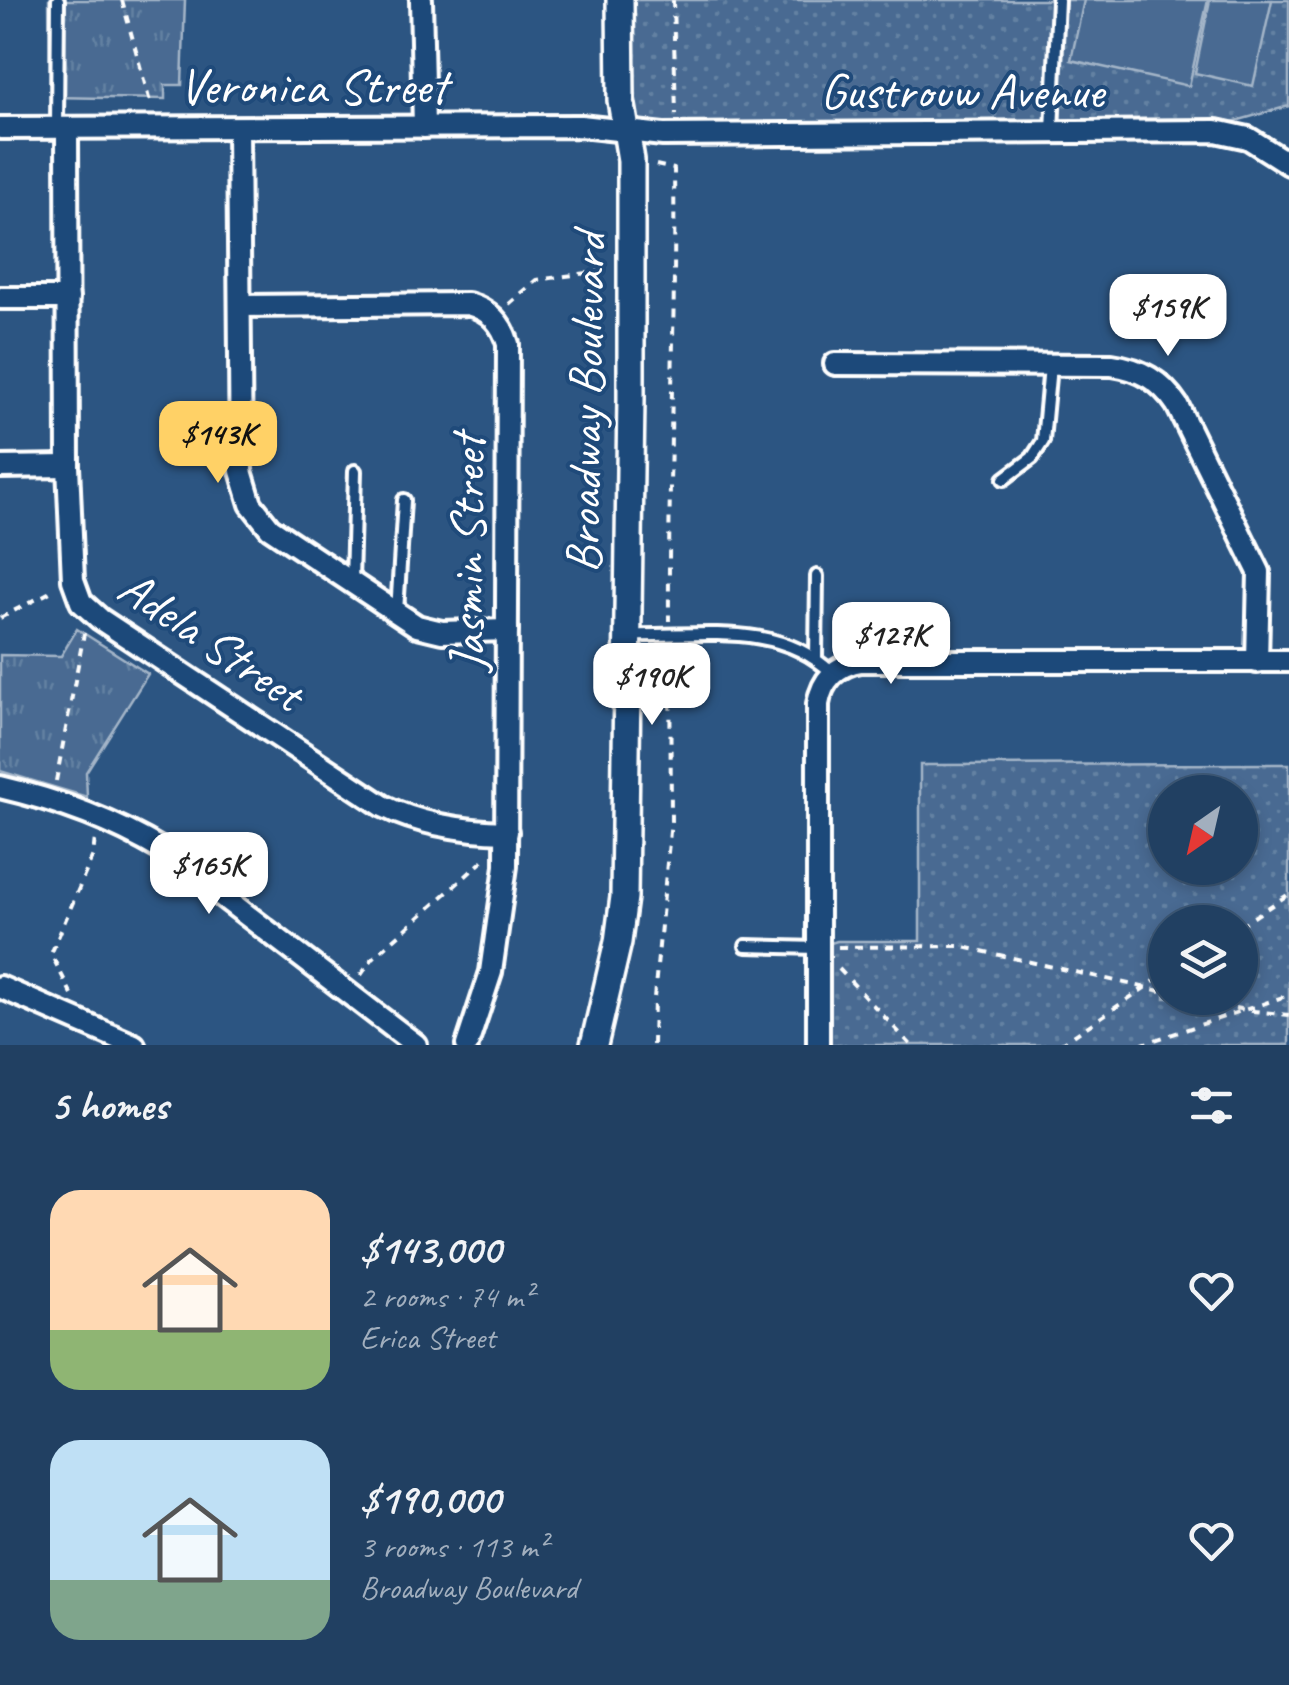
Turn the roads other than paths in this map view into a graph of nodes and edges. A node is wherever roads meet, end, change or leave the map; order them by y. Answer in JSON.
{"nodes":[{"id":1,"x":58,"y":0,"type":"edge"},
{"id":2,"x":422,"y":0,"type":"edge"},
{"id":3,"x":620,"y":0,"type":"edge"},
{"id":4,"x":1058,"y":0,"type":"edge"},
{"id":5,"x":424,"y":127,"type":"junction"},
{"id":6,"x":0,"y":128,"type":"edge"},
{"id":7,"x":62,"y":128,"type":"junction"},
{"id":8,"x":238,"y":128,"type":"junction"},
{"id":9,"x":627,"y":131,"type":"junction"},
{"id":10,"x":1052,"y":132,"type":"junction"},
{"id":11,"x":1289,"y":164,"type":"edge"},
{"id":12,"x":0,"y":298,"type":"edge"},
{"id":13,"x":68,"y":298,"type":"junction"},
{"id":14,"x":240,"y":306,"type":"junction"},
{"id":15,"x":836,"y":364,"type":"dead end"},
{"id":16,"x":1050,"y":365,"type":"junction"},
{"id":17,"x":0,"y":466,"type":"edge"},
{"id":18,"x":68,"y":466,"type":"junction"},
{"id":19,"x":355,"y":471,"type":"dead end"},
{"id":20,"x":1004,"y":479,"type":"dead end"},
{"id":21,"x":404,"y":500,"type":"dead end"},
{"id":22,"x":816,"y":576,"type":"dead end"},
{"id":23,"x":352,"y":583,"type":"junction"},
{"id":24,"x":397,"y":614,"type":"junction"},
{"id":25,"x":507,"y":630,"type":"junction"},
{"id":26,"x":626,"y":635,"type":"junction"},
{"id":27,"x":816,"y":657,"type":"junction"},
{"id":28,"x":1256,"y":662,"type":"junction"},
{"id":29,"x":1289,"y":662,"type":"edge"},
{"id":30,"x":832,"y":673,"type":"junction"},
{"id":31,"x":0,"y":787,"type":"edge"},
{"id":32,"x":507,"y":832,"type":"junction"},
{"id":33,"x":746,"y":946,"type":"dead end"},
{"id":34,"x":818,"y":948,"type":"junction"},
{"id":35,"x":0,"y":987,"type":"edge"},
{"id":36,"x":134,"y":1045,"type":"edge"},
{"id":37,"x":416,"y":1045,"type":"edge"},
{"id":38,"x":467,"y":1045,"type":"edge"},
{"id":39,"x":594,"y":1045,"type":"edge"},
{"id":40,"x":818,"y":1045,"type":"edge"}],
"edges":[{"from":1,"to":7,"type":"lane"},
{"from":2,"to":5,"type":"street"},
{"from":3,"to":9,"type":"street","name":"Broadway Boulevard"},
{"from":4,"to":10,"type":"lane"},
{"from":5,"to":8,"type":"street","name":"Veronica Street"},
{"from":5,"to":9,"type":"street","name":"Veronica Street"},
{"from":6,"to":7,"type":"street","name":"Veronica Street"},
{"from":7,"to":8,"type":"street","name":"Veronica Street"},
{"from":7,"to":13,"type":"street","name":"Adela Street"},
{"from":8,"to":14,"type":"street"},
{"from":9,"to":10,"type":"street","name":"Gustrouw Avenue"},
{"from":9,"to":26,"type":"street","name":"Broadway Boulevard"},
{"from":10,"to":11,"type":"street","name":"Gustrouw Avenue"},
{"from":12,"to":13,"type":"street"},
{"from":13,"to":18,"type":"street","name":"Adela Street"},
{"from":14,"to":23,"type":"street"},
{"from":14,"to":25,"type":"street","name":"Jasmin Street"},
{"from":15,"to":16,"type":"street"},
{"from":16,"to":20,"type":"lane"},
{"from":16,"to":28,"type":"street"},
{"from":17,"to":18,"type":"street"},
{"from":18,"to":32,"type":"street","name":"Adela Street"},
{"from":19,"to":23,"type":"lane"},
{"from":21,"to":24,"type":"lane"},
{"from":22,"to":27,"type":"lane"},
{"from":23,"to":24,"type":"street"},
{"from":24,"to":25,"type":"street"},
{"from":25,"to":32,"type":"street","name":"Jasmin Street"},
{"from":26,"to":27,"type":"lane"},
{"from":26,"to":39,"type":"street","name":"Broadway Boulevard"},
{"from":27,"to":30,"type":"lane"},
{"from":28,"to":29,"type":"street"},
{"from":28,"to":30,"type":"street"},
{"from":30,"to":34,"type":"street"},
{"from":31,"to":37,"type":"street"},
{"from":32,"to":38,"type":"street","name":"Jasmin Street"},
{"from":33,"to":34,"type":"lane"},
{"from":34,"to":40,"type":"street"},
{"from":35,"to":36,"type":"street"}]}
